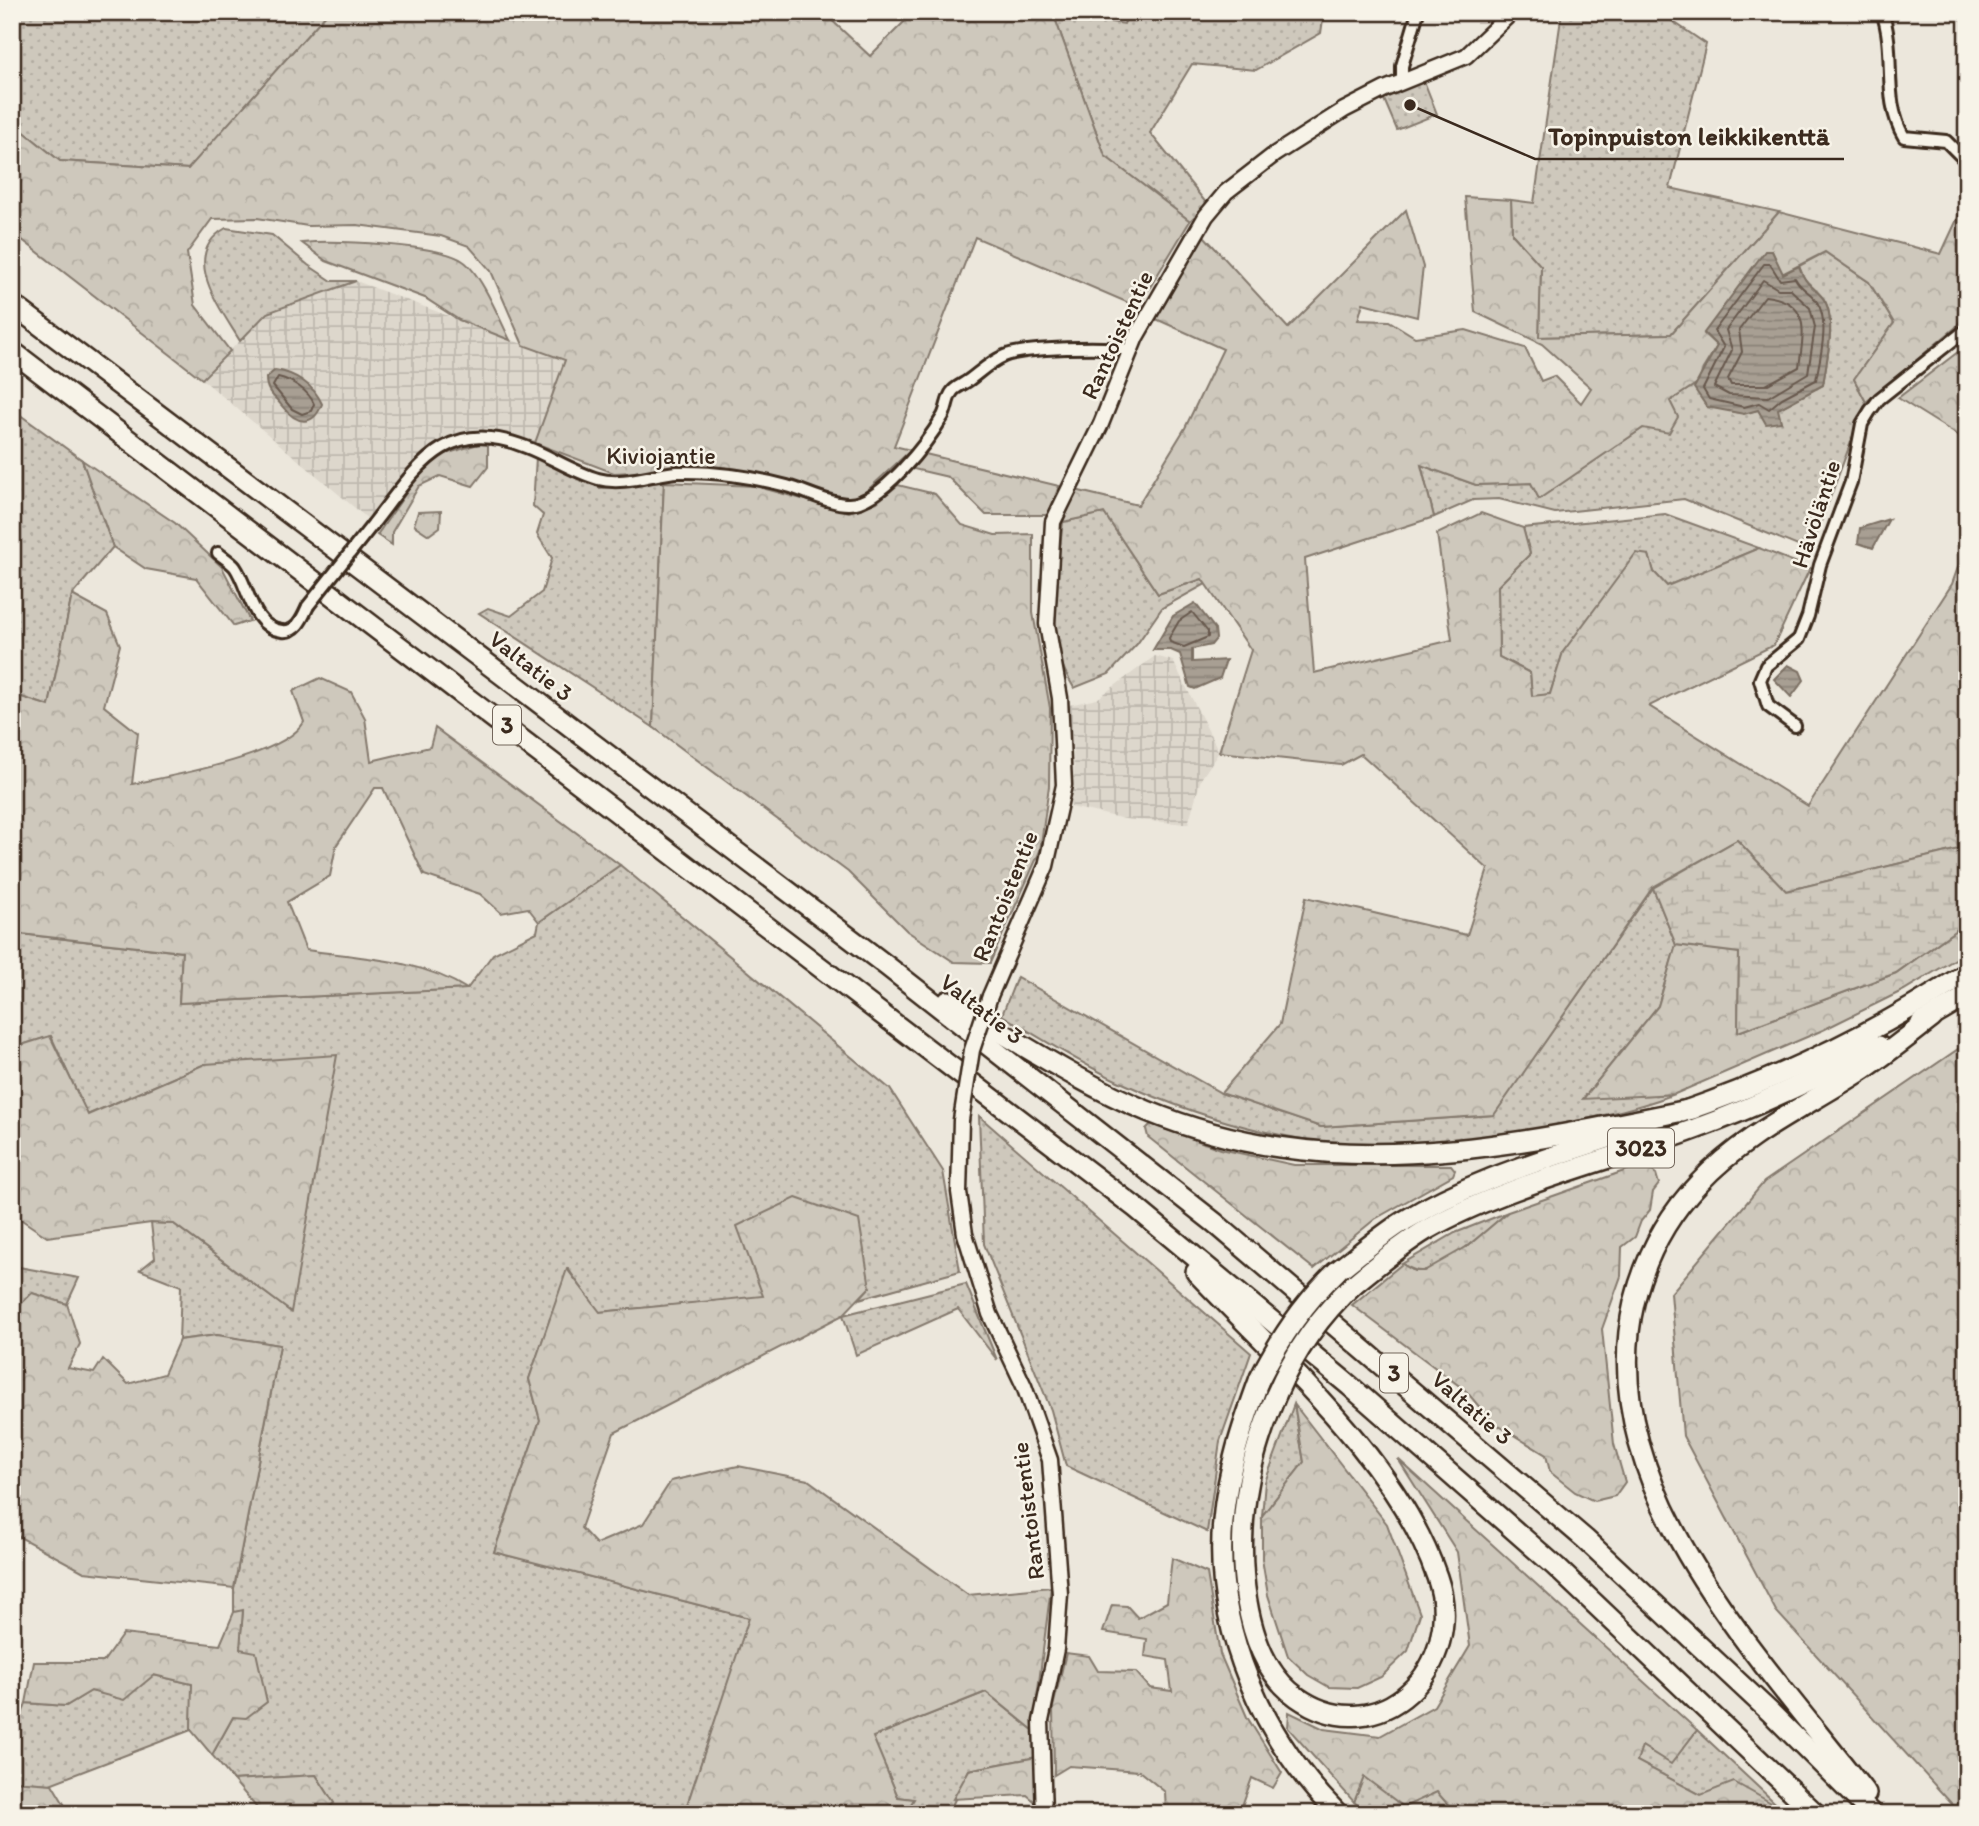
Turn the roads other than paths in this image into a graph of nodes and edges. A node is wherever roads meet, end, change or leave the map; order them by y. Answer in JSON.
{"nodes":[{"id":1,"x":1418,"y":12,"type":"edge"},
{"id":2,"x":1512,"y":12,"type":"edge"},
{"id":3,"x":1882,"y":12,"type":"edge"},
{"id":4,"x":1402,"y":82,"type":"junction"},
{"id":5,"x":1967,"y":162,"type":"edge"},
{"id":6,"x":12,"y":304,"type":"edge"},
{"id":7,"x":1967,"y":328,"type":"edge"},
{"id":8,"x":1130,"y":350,"type":"junction"},
{"id":9,"x":12,"y":351,"type":"edge"},
{"id":10,"x":218,"y":553,"type":"dead end"},
{"id":11,"x":1795,"y":726,"type":"dead end"},
{"id":12,"x":887,"y":966,"type":"junction"},
{"id":13,"x":1967,"y":973,"type":"edge"},
{"id":14,"x":1967,"y":996,"type":"edge"},
{"id":15,"x":1932,"y":1018,"type":"junction"},
{"id":16,"x":1693,"y":1109,"type":"junction"},
{"id":17,"x":1136,"y":1208,"type":"junction"},
{"id":18,"x":1044,"y":1814,"type":"edge"},
{"id":19,"x":1338,"y":1814,"type":"edge"},
{"id":20,"x":1816,"y":1814,"type":"edge"},
{"id":21,"x":1872,"y":1814,"type":"edge"},
{"id":22,"x":1882,"y":1814,"type":"edge"}],
"edges":[{"from":1,"to":4,"type":"street"},
{"from":2,"to":4,"type":"street","name":"Rantoistentie"},
{"from":3,"to":5,"type":"street"},
{"from":4,"to":8,"type":"street","name":"Rantoistentie"},
{"from":6,"to":12,"type":"highway","name":"Valtatie 3","number":"3"},
{"from":7,"to":11,"type":"street","name":"Hävöläntie"},
{"from":8,"to":10,"type":"street","name":"Kiviojantie","bridge":true},
{"from":8,"to":18,"type":"street","name":"Rantoistentie","bridge":true},
{"from":9,"to":17,"type":"highway","number":"3"},
{"from":12,"to":16,"type":"highway"},
{"from":12,"to":21,"type":"highway","name":"Valtatie 3","number":"3"},
{"from":13,"to":16,"type":"highway","number":"3023"},
{"from":14,"to":15,"type":"highway","number":"3023"},
{"from":15,"to":17,"type":"highway","number":"3023","bridge":true},
{"from":15,"to":22,"type":"highway"},
{"from":16,"to":19,"type":"highway","number":"3023","bridge":true},
{"from":17,"to":20,"type":"highway","number":"3"}]}
